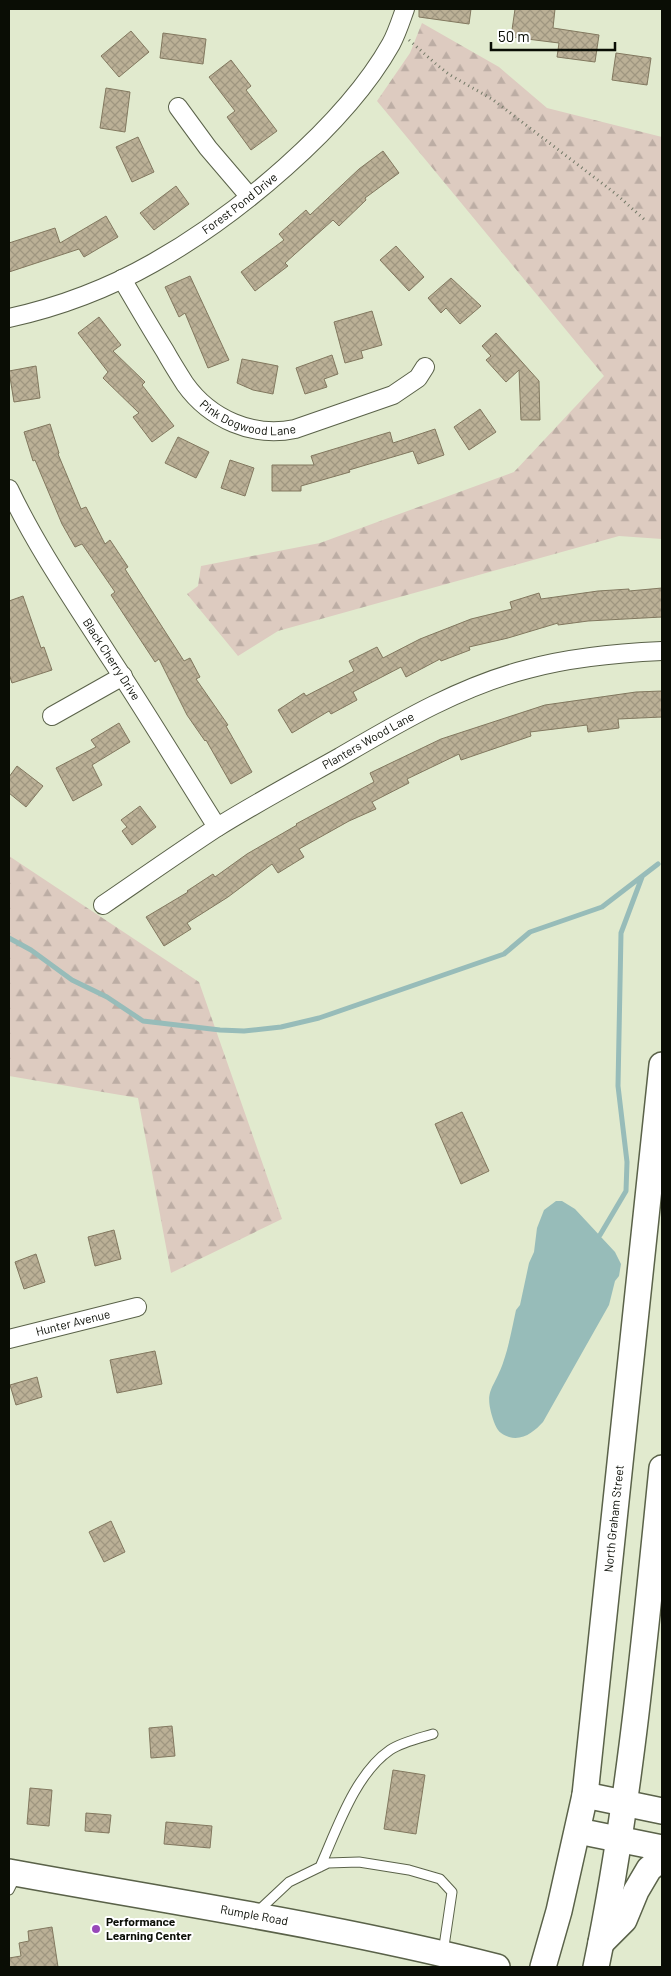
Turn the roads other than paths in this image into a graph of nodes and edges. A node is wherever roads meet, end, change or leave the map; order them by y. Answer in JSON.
{"nodes":[{"id":1,"x":405,"y":9,"type":"edge"},
{"id":2,"x":178,"y":107,"type":"dead end"},
{"id":3,"x":249,"y":196,"type":"junction"},
{"id":4,"x":122,"y":279,"type":"junction"},
{"id":5,"x":9,"y":318,"type":"edge"},
{"id":6,"x":425,"y":367,"type":"dead end"},
{"id":7,"x":9,"y":489,"type":"edge"},
{"id":8,"x":662,"y":651,"type":"edge"},
{"id":9,"x":123,"y":676,"type":"junction"},
{"id":10,"x":52,"y":716,"type":"dead end"},
{"id":11,"x":217,"y":828,"type":"junction"},
{"id":12,"x":103,"y":905,"type":"dead end"},
{"id":13,"x":662,"y":1065,"type":"edge"},
{"id":14,"x":137,"y":1307,"type":"dead end"},
{"id":15,"x":9,"y":1339,"type":"edge"},
{"id":16,"x":662,"y":1468,"type":"edge"},
{"id":17,"x":433,"y":1734,"type":"dead end"},
{"id":18,"x":585,"y":1795,"type":"junction"},
{"id":19,"x":625,"y":1803,"type":"junction"},
{"id":20,"x":662,"y":1811,"type":"edge"},
{"id":21,"x":578,"y":1831,"type":"junction"},
{"id":22,"x":619,"y":1839,"type":"junction"},
{"id":23,"x":662,"y":1848,"type":"edge"},
{"id":24,"x":662,"y":1858,"type":"edge"},
{"id":25,"x":320,"y":1867,"type":"junction"},
{"id":26,"x":11,"y":1878,"type":"edge"},
{"id":27,"x":253,"y":1916,"type":"junction"},
{"id":28,"x":601,"y":1943,"type":"junction"},
{"id":29,"x":443,"y":1953,"type":"junction"},
{"id":30,"x":497,"y":1967,"type":"edge"},
{"id":31,"x":543,"y":1967,"type":"edge"},
{"id":32,"x":596,"y":1967,"type":"edge"}],
"edges":[{"from":1,"to":3,"type":"street","name":"Forest Pond Drive"},
{"from":2,"to":3,"type":"street"},
{"from":3,"to":4,"type":"street","name":"Forest Pond Drive"},
{"from":4,"to":5,"type":"street","name":"Forest Pond Drive"},
{"from":4,"to":6,"type":"street","name":"Pink Dogwood Lane"},
{"from":7,"to":9,"type":"street","name":"Black Cherry Drive"},
{"from":8,"to":11,"type":"street","name":"Planters Wood Lane"},
{"from":9,"to":10,"type":"street"},
{"from":9,"to":11,"type":"street","name":"Black Cherry Drive"},
{"from":11,"to":12,"type":"street","name":"Planters Wood Lane"},
{"from":13,"to":18,"type":"main road","name":"North Graham Street"},
{"from":14,"to":15,"type":"street","name":"Hunter Avenue"},
{"from":16,"to":19,"type":"main road"},
{"from":17,"to":25,"type":"lane"},
{"from":18,"to":19,"type":"main road"},
{"from":18,"to":21,"type":"main road","name":"North Graham Street"},
{"from":19,"to":20,"type":"main road"},
{"from":19,"to":22,"type":"main road"},
{"from":21,"to":22,"type":"main road"},
{"from":21,"to":31,"type":"main road","name":"North Graham Street"},
{"from":22,"to":23,"type":"main road"},
{"from":22,"to":28,"type":"main road"},
{"from":24,"to":28,"type":"main road"},
{"from":25,"to":27,"type":"lane"},
{"from":25,"to":29,"type":"lane"},
{"from":26,"to":27,"type":"main road","name":"Rumple Road"},
{"from":27,"to":29,"type":"main road","name":"Rumple Road"},
{"from":28,"to":32,"type":"main road"},
{"from":29,"to":30,"type":"main road","name":"Rumple Road"}]}
